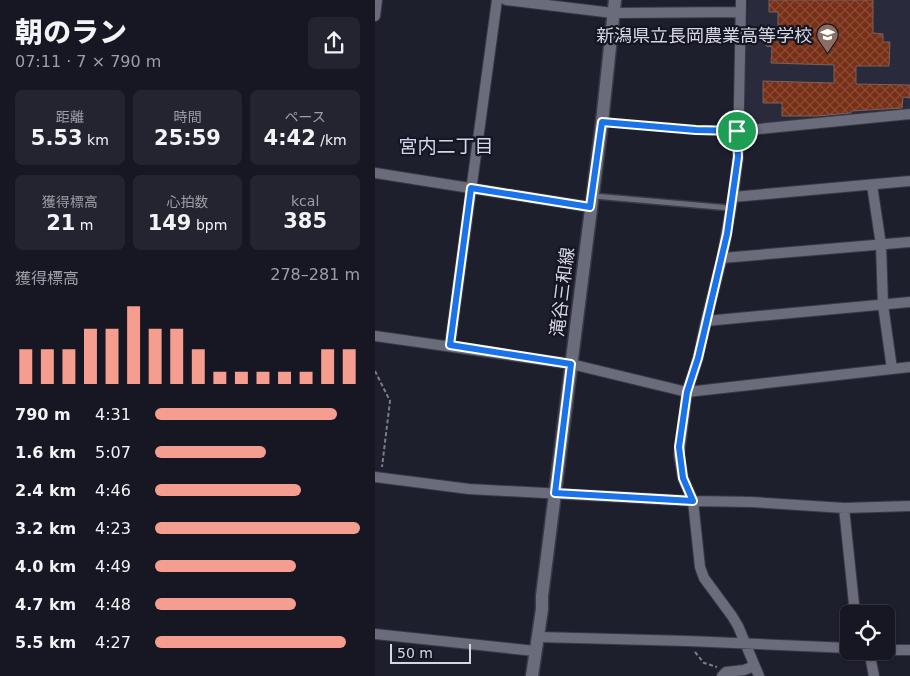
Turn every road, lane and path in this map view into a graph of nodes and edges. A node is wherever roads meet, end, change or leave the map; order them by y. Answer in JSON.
{"nodes":[{"id":1,"x":377,"y":0,"type":"edge"},
{"id":2,"x":497,"y":0,"type":"edge"},
{"id":3,"x":506,"y":0,"type":"edge"},
{"id":4,"x":615,"y":0,"type":"edge"},
{"id":5,"x":741,"y":0,"type":"edge"},
{"id":6,"x":740,"y":12,"type":"junction"},
{"id":7,"x":613,"y":13,"type":"junction"},
{"id":8,"x":375,"y":16,"type":"edge"},
{"id":9,"x":910,"y":114,"type":"edge"},
{"id":10,"x":602,"y":122,"type":"junction"},
{"id":11,"x":737,"y":131,"type":"junction"},
{"id":12,"x":375,"y":173,"type":"edge"},
{"id":13,"x":910,"y":181,"type":"edge"},
{"id":14,"x":873,"y":185,"type":"junction"},
{"id":15,"x":471,"y":188,"type":"junction"},
{"id":16,"x":733,"y":197,"type":"junction"},
{"id":17,"x":591,"y":202,"type":"junction"},
{"id":18,"x":730,"y":208,"type":"junction"},
{"id":19,"x":910,"y":242,"type":"edge"},
{"id":20,"x":881,"y":245,"type":"junction"},
{"id":21,"x":722,"y":258,"type":"junction"},
{"id":22,"x":910,"y":302,"type":"edge"},
{"id":23,"x":883,"y":304,"type":"junction"},
{"id":24,"x":706,"y":321,"type":"junction"},
{"id":25,"x":375,"y":336,"type":"edge"},
{"id":26,"x":450,"y":345,"type":"junction"},
{"id":27,"x":571,"y":364,"type":"junction"},
{"id":28,"x":910,"y":366,"type":"edge"},
{"id":29,"x":892,"y":369,"type":"junction"},
{"id":30,"x":375,"y":371,"type":"edge"},
{"id":31,"x":687,"y":392,"type":"junction"},
{"id":32,"x":378,"y":478,"type":"edge"},
{"id":33,"x":555,"y":493,"type":"junction"},
{"id":34,"x":693,"y":501,"type":"junction"},
{"id":35,"x":910,"y":506,"type":"edge"},
{"id":36,"x":844,"y":508,"type":"junction"},
{"id":37,"x":854,"y":605,"type":"edge"},
{"id":38,"x":375,"y":634,"type":"edge"},
{"id":39,"x":538,"y":638,"type":"junction"},
{"id":40,"x":688,"y":641,"type":"junction"},
{"id":41,"x":744,"y":643,"type":"junction"},
{"id":42,"x":840,"y":648,"type":"edge"},
{"id":43,"x":895,"y":650,"type":"edge"},
{"id":44,"x":910,"y":650,"type":"edge"},
{"id":45,"x":535,"y":651,"type":"junction"},
{"id":46,"x":871,"y":660,"type":"edge"},
{"id":47,"x":756,"y":671,"type":"edge"},
{"id":48,"x":724,"y":674,"type":"edge"},
{"id":49,"x":532,"y":676,"type":"edge"},
{"id":50,"x":874,"y":676,"type":"edge"}],
"edges":[{"from":1,"to":8,"type":"street"},
{"from":2,"to":15,"type":"street"},
{"from":3,"to":7,"type":"street"},
{"from":4,"to":7,"type":"main road","name":"滝谷三和線"},
{"from":5,"to":6,"type":"street"},
{"from":6,"to":7,"type":"street"},
{"from":6,"to":11,"type":"street"},
{"from":7,"to":10,"type":"main road","name":"滝谷三和線"},
{"from":9,"to":11,"type":"street"},
{"from":10,"to":11,"type":"lane"},
{"from":10,"to":17,"type":"main road","name":"滝谷三和線"},
{"from":11,"to":16,"type":"street"},
{"from":12,"to":15,"type":"street"},
{"from":13,"to":14,"type":"street"},
{"from":14,"to":16,"type":"street"},
{"from":14,"to":20,"type":"street"},
{"from":15,"to":17,"type":"street"},
{"from":15,"to":26,"type":"street"},
{"from":16,"to":18,"type":"street"},
{"from":17,"to":18,"type":"lane"},
{"from":17,"to":27,"type":"main road","name":"滝谷三和線"},
{"from":18,"to":21,"type":"street"},
{"from":19,"to":20,"type":"street"},
{"from":20,"to":21,"type":"street"},
{"from":20,"to":23,"type":"street"},
{"from":21,"to":24,"type":"street"},
{"from":22,"to":23,"type":"street"},
{"from":23,"to":24,"type":"street"},
{"from":23,"to":29,"type":"street"},
{"from":24,"to":31,"type":"street"},
{"from":25,"to":26,"type":"street"},
{"from":26,"to":27,"type":"street"},
{"from":27,"to":31,"type":"street"},
{"from":27,"to":33,"type":"main road","name":"滝谷三和線"},
{"from":28,"to":29,"type":"street"},
{"from":29,"to":31,"type":"street"},
{"from":30,"to":32,"type":"path"},
{"from":31,"to":34,"type":"street"},
{"from":32,"to":33,"type":"street"},
{"from":33,"to":34,"type":"street"},
{"from":33,"to":39,"type":"main road","name":"滝谷三和線"},
{"from":34,"to":36,"type":"street"},
{"from":34,"to":41,"type":"street"},
{"from":35,"to":36,"type":"street"},
{"from":36,"to":37,"type":"street"},
{"from":38,"to":45,"type":"street"},
{"from":39,"to":40,"type":"street"},
{"from":39,"to":45,"type":"main road","name":"滝谷三和線"},
{"from":40,"to":41,"type":"street"},
{"from":40,"to":48,"type":"path"},
{"from":41,"to":42,"type":"street"},
{"from":41,"to":47,"type":"street"},
{"from":43,"to":44,"type":"street"},
{"from":45,"to":49,"type":"main road","name":"滝谷三和線"},
{"from":46,"to":50,"type":"street"},
{"from":47,"to":48,"type":"street"}]}
